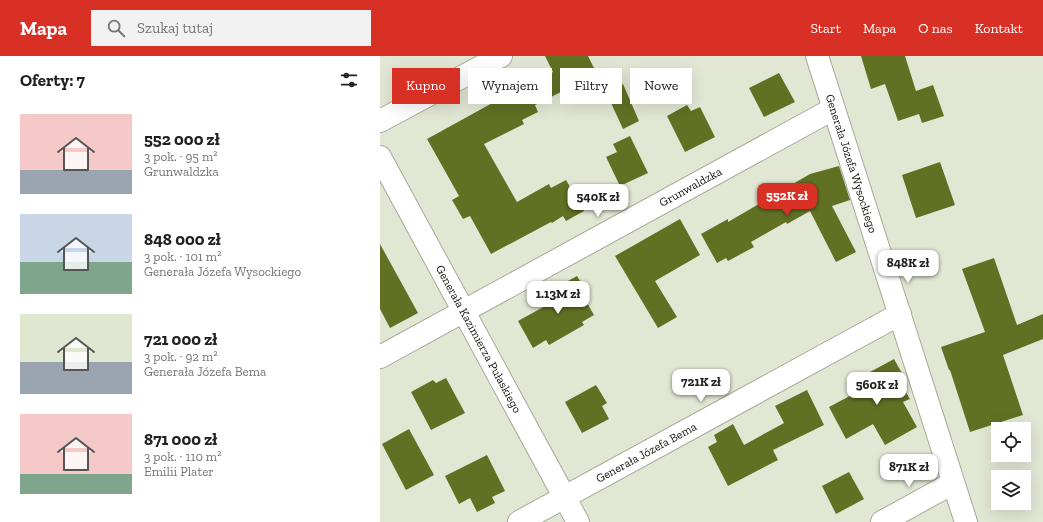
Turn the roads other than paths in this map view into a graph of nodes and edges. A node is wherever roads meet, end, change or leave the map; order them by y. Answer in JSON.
{"nodes":[{"id":1,"x":501,"y":56,"type":"edge"},
{"id":2,"x":817,"y":56,"type":"edge"},
{"id":3,"x":833,"y":110,"type":"junction"},
{"id":4,"x":380,"y":122,"type":"edge"},
{"id":5,"x":380,"y":157,"type":"edge"},
{"id":6,"x":464,"y":310,"type":"junction"},
{"id":7,"x":900,"y":314,"type":"junction"},
{"id":8,"x":380,"y":357,"type":"edge"},
{"id":9,"x":953,"y":483,"type":"junction"},
{"id":10,"x":564,"y":497,"type":"junction"},
{"id":11,"x":519,"y":522,"type":"edge"},
{"id":12,"x":578,"y":522,"type":"edge"},
{"id":13,"x":882,"y":522,"type":"edge"},
{"id":14,"x":966,"y":522,"type":"edge"}],
"edges":[{"from":1,"to":4,"type":"street"},
{"from":2,"to":3,"type":"street","name":"Generała Józefa Wysockiego"},
{"from":3,"to":6,"type":"street","name":"Grunwaldzka"},
{"from":3,"to":7,"type":"street","name":"Generała Józefa Wysockiego"},
{"from":5,"to":6,"type":"street","name":"Generała Kazimierza Pułaskiego"},
{"from":6,"to":8,"type":"street","name":"Grunwaldzka"},
{"from":6,"to":10,"type":"street","name":"Generała Kazimierza Pułaskiego"},
{"from":7,"to":9,"type":"street","name":"Generała Józefa Wysockiego"},
{"from":7,"to":10,"type":"street","name":"Generała Józefa Bema"},
{"from":9,"to":13,"type":"street"},
{"from":9,"to":14,"type":"street","name":"Generała Józefa Wysockiego"},
{"from":10,"to":11,"type":"street","name":"Generała Józefa Bema"},
{"from":10,"to":12,"type":"street","name":"Generała Kazimierza Pułaskiego"}]}
